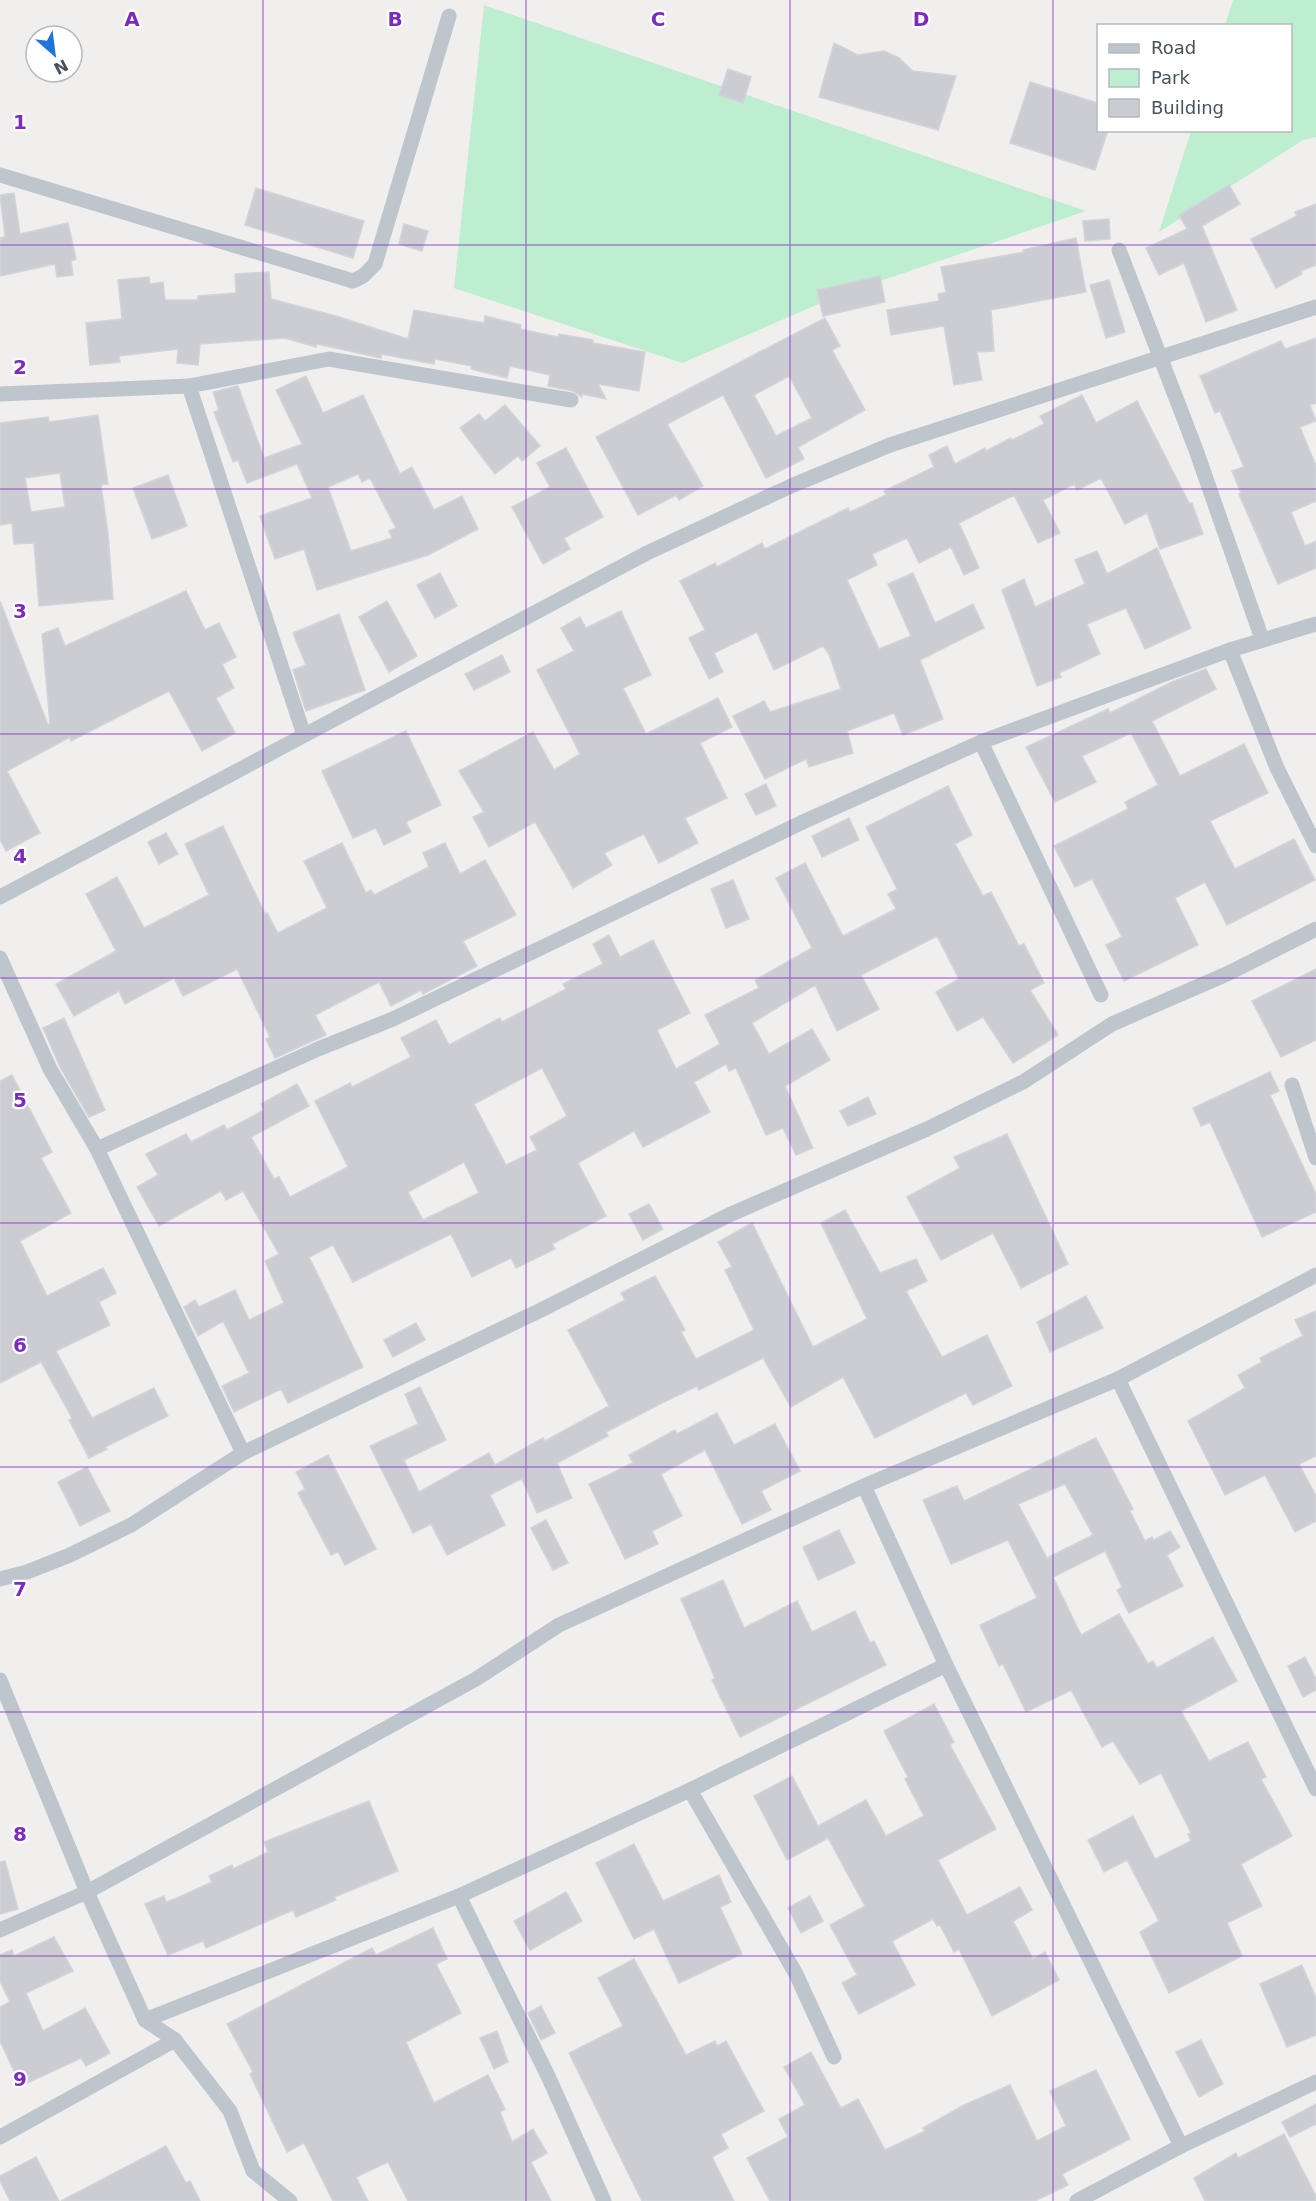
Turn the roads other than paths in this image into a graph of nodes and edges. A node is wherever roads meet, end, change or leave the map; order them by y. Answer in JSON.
{"nodes":[{"id":1,"x":449,"y":16,"type":"dead end"},
{"id":2,"x":0,"y":175,"type":"edge"},
{"id":3,"x":1119,"y":250,"type":"dead end"},
{"id":4,"x":1316,"y":307,"type":"edge"},
{"id":5,"x":1160,"y":358,"type":"junction"},
{"id":6,"x":189,"y":386,"type":"junction"},
{"id":7,"x":0,"y":394,"type":"edge"},
{"id":8,"x":571,"y":400,"type":"dead end"},
{"id":9,"x":1316,"y":624,"type":"edge"},
{"id":10,"x":1262,"y":639,"type":"junction"},
{"id":11,"x":1230,"y":650,"type":"junction"},
{"id":12,"x":304,"y":735,"type":"junction"},
{"id":13,"x":981,"y":742,"type":"junction"},
{"id":14,"x":1316,"y":846,"type":"edge"},
{"id":15,"x":0,"y":897,"type":"edge"},
{"id":16,"x":1316,"y":929,"type":"edge"},
{"id":17,"x":0,"y":958,"type":"edge"},
{"id":18,"x":1101,"y":995,"type":"dead end"},
{"id":19,"x":1292,"y":1085,"type":"dead end"},
{"id":20,"x":97,"y":1149,"type":"junction"},
{"id":21,"x":1316,"y":1158,"type":"edge"},
{"id":22,"x":1316,"y":1275,"type":"edge"},
{"id":23,"x":1118,"y":1379,"type":"junction"},
{"id":24,"x":243,"y":1453,"type":"junction"},
{"id":25,"x":864,"y":1486,"type":"junction"},
{"id":26,"x":0,"y":1579,"type":"edge"},
{"id":27,"x":946,"y":1665,"type":"junction"},
{"id":28,"x":0,"y":1680,"type":"edge"},
{"id":29,"x":1316,"y":1789,"type":"edge"},
{"id":30,"x":690,"y":1790,"type":"junction"},
{"id":31,"x":87,"y":1892,"type":"junction"},
{"id":32,"x":459,"y":1896,"type":"junction"},
{"id":33,"x":0,"y":1930,"type":"edge"},
{"id":34,"x":145,"y":2020,"type":"junction"},
{"id":35,"x":175,"y":2040,"type":"junction"},
{"id":36,"x":834,"y":2056,"type":"dead end"},
{"id":37,"x":1316,"y":2082,"type":"edge"},
{"id":38,"x":0,"y":2137,"type":"edge"},
{"id":39,"x":1181,"y":2146,"type":"junction"},
{"id":40,"x":290,"y":2201,"type":"edge"},
{"id":41,"x":604,"y":2201,"type":"edge"},
{"id":42,"x":1077,"y":2201,"type":"edge"}],
"edges":[{"from":1,"to":2,"type":"street"},
{"from":3,"to":5,"type":"street"},
{"from":4,"to":5,"type":"street"},
{"from":5,"to":10,"type":"street"},
{"from":5,"to":12,"type":"street"},
{"from":6,"to":7,"type":"street"},
{"from":6,"to":8,"type":"street"},
{"from":6,"to":12,"type":"street"},
{"from":9,"to":10,"type":"street"},
{"from":10,"to":11,"type":"street"},
{"from":11,"to":13,"type":"street"},
{"from":11,"to":14,"type":"street"},
{"from":12,"to":15,"type":"street"},
{"from":13,"to":18,"type":"street"},
{"from":13,"to":20,"type":"street"},
{"from":16,"to":24,"type":"street"},
{"from":17,"to":20,"type":"street"},
{"from":19,"to":21,"type":"street"},
{"from":20,"to":24,"type":"street"},
{"from":22,"to":23,"type":"street"},
{"from":23,"to":25,"type":"street"},
{"from":23,"to":29,"type":"street"},
{"from":24,"to":26,"type":"street"},
{"from":25,"to":27,"type":"street"},
{"from":25,"to":31,"type":"street"},
{"from":27,"to":30,"type":"street"},
{"from":27,"to":39,"type":"street"},
{"from":28,"to":31,"type":"street"},
{"from":30,"to":32,"type":"street"},
{"from":30,"to":36,"type":"street"},
{"from":31,"to":33,"type":"street"},
{"from":31,"to":34,"type":"street"},
{"from":32,"to":34,"type":"street"},
{"from":32,"to":41,"type":"street"},
{"from":34,"to":35,"type":"street"},
{"from":35,"to":38,"type":"street"},
{"from":35,"to":40,"type":"street"},
{"from":37,"to":39,"type":"street"},
{"from":39,"to":42,"type":"street"}]}
